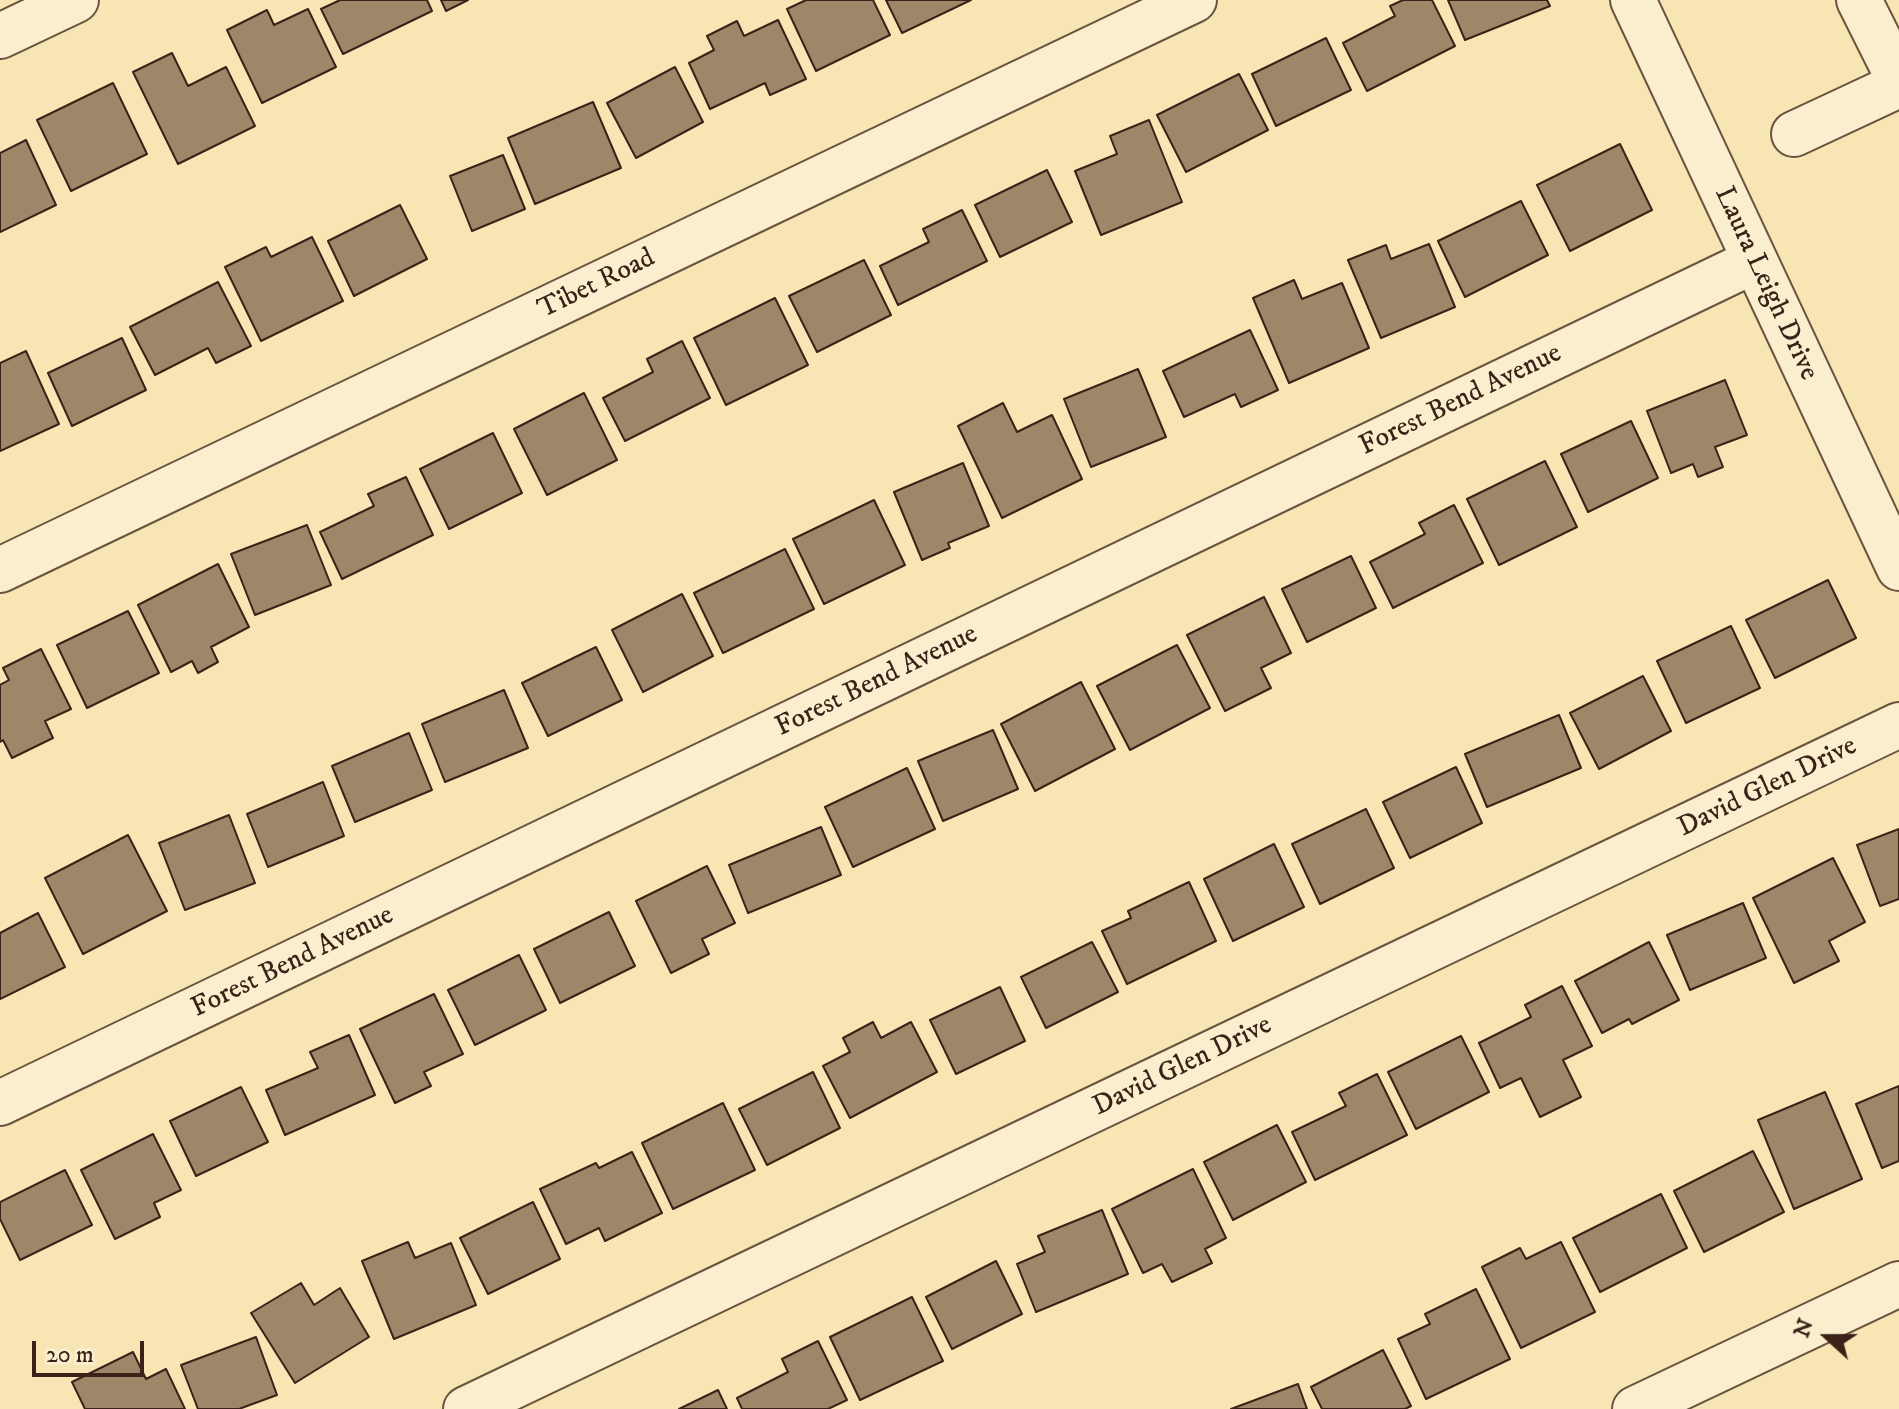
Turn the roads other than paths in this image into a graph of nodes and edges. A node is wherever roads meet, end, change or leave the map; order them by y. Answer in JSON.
{"nodes":[{"id":1,"x":76,"y":0,"type":"edge"},
{"id":2,"x":1194,"y":0,"type":"edge"},
{"id":3,"x":1633,"y":0,"type":"edge"},
{"id":4,"x":1859,"y":0,"type":"edge"},
{"id":5,"x":0,"y":36,"type":"edge"},
{"id":6,"x":1899,"y":82,"type":"edge"},
{"id":7,"x":1794,"y":134,"type":"dead end"},
{"id":8,"x":1754,"y":261,"type":"junction"},
{"id":9,"x":1896,"y":555,"type":"edge"},
{"id":10,"x":0,"y":570,"type":"edge"},
{"id":11,"x":1899,"y":725,"type":"edge"},
{"id":12,"x":0,"y":1103,"type":"edge"},
{"id":13,"x":1899,"y":1284,"type":"edge"},
{"id":14,"x":466,"y":1409,"type":"edge"},
{"id":15,"x":1635,"y":1409,"type":"edge"}],
"edges":[{"from":1,"to":5,"type":"street"},
{"from":2,"to":10,"type":"street","name":"Tibet Road"},
{"from":3,"to":8,"type":"street","name":"Laura Leigh Drive"},
{"from":4,"to":6,"type":"street"},
{"from":6,"to":7,"type":"street"},
{"from":8,"to":9,"type":"street","name":"Laura Leigh Drive"},
{"from":8,"to":12,"type":"street","name":"Forest Bend Avenue"},
{"from":11,"to":14,"type":"street","name":"David Glen Drive"},
{"from":13,"to":15,"type":"street"}]}
